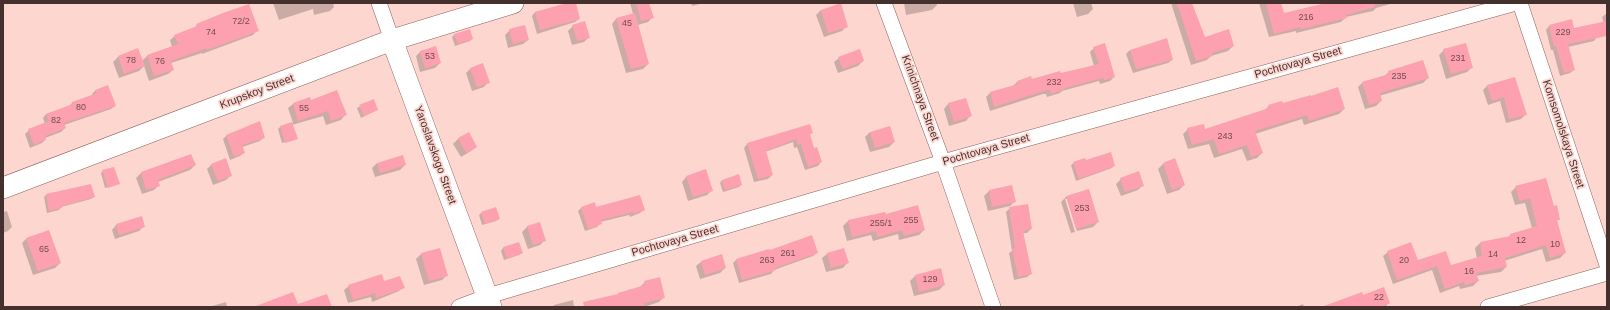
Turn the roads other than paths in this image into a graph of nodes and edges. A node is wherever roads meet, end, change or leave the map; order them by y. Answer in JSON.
{"nodes":[{"id":1,"x":379,"y":3,"type":"edge"},
{"id":2,"x":513,"y":3,"type":"edge"},
{"id":3,"x":884,"y":3,"type":"edge"},
{"id":4,"x":1516,"y":3,"type":"edge"},
{"id":5,"x":1520,"y":3,"type":"edge"},
{"id":6,"x":392,"y":40,"type":"junction"},
{"id":7,"x":943,"y":162,"type":"junction"},
{"id":8,"x":3,"y":188,"type":"edge"},
{"id":9,"x":1607,"y":265,"type":"edge"},
{"id":10,"x":1607,"y":273,"type":"edge"},
{"id":11,"x":490,"y":302,"type":"edge"},
{"id":12,"x":458,"y":307,"type":"edge"},
{"id":13,"x":994,"y":307,"type":"edge"},
{"id":14,"x":1488,"y":307,"type":"edge"}],
"edges":[{"from":1,"to":6,"type":"street","name":"Yaroslavskogo Street"},
{"from":2,"to":6,"type":"street","name":"Krupskoy Street"},
{"from":3,"to":7,"type":"street","name":"Krinichnaya Street"},
{"from":4,"to":7,"type":"street","name":"Pochtovaya Street"},
{"from":5,"to":9,"type":"street","name":"Komsomolskaya Street"},
{"from":6,"to":8,"type":"street","name":"Krupskoy Street"},
{"from":6,"to":11,"type":"street","name":"Yaroslavskogo Street"},
{"from":7,"to":11,"type":"street","name":"Pochtovaya Street"},
{"from":7,"to":13,"type":"street","name":"Krinichnaya Street"},
{"from":10,"to":14,"type":"street"},
{"from":11,"to":12,"type":"street","name":"Pochtovaya Street"}]}
